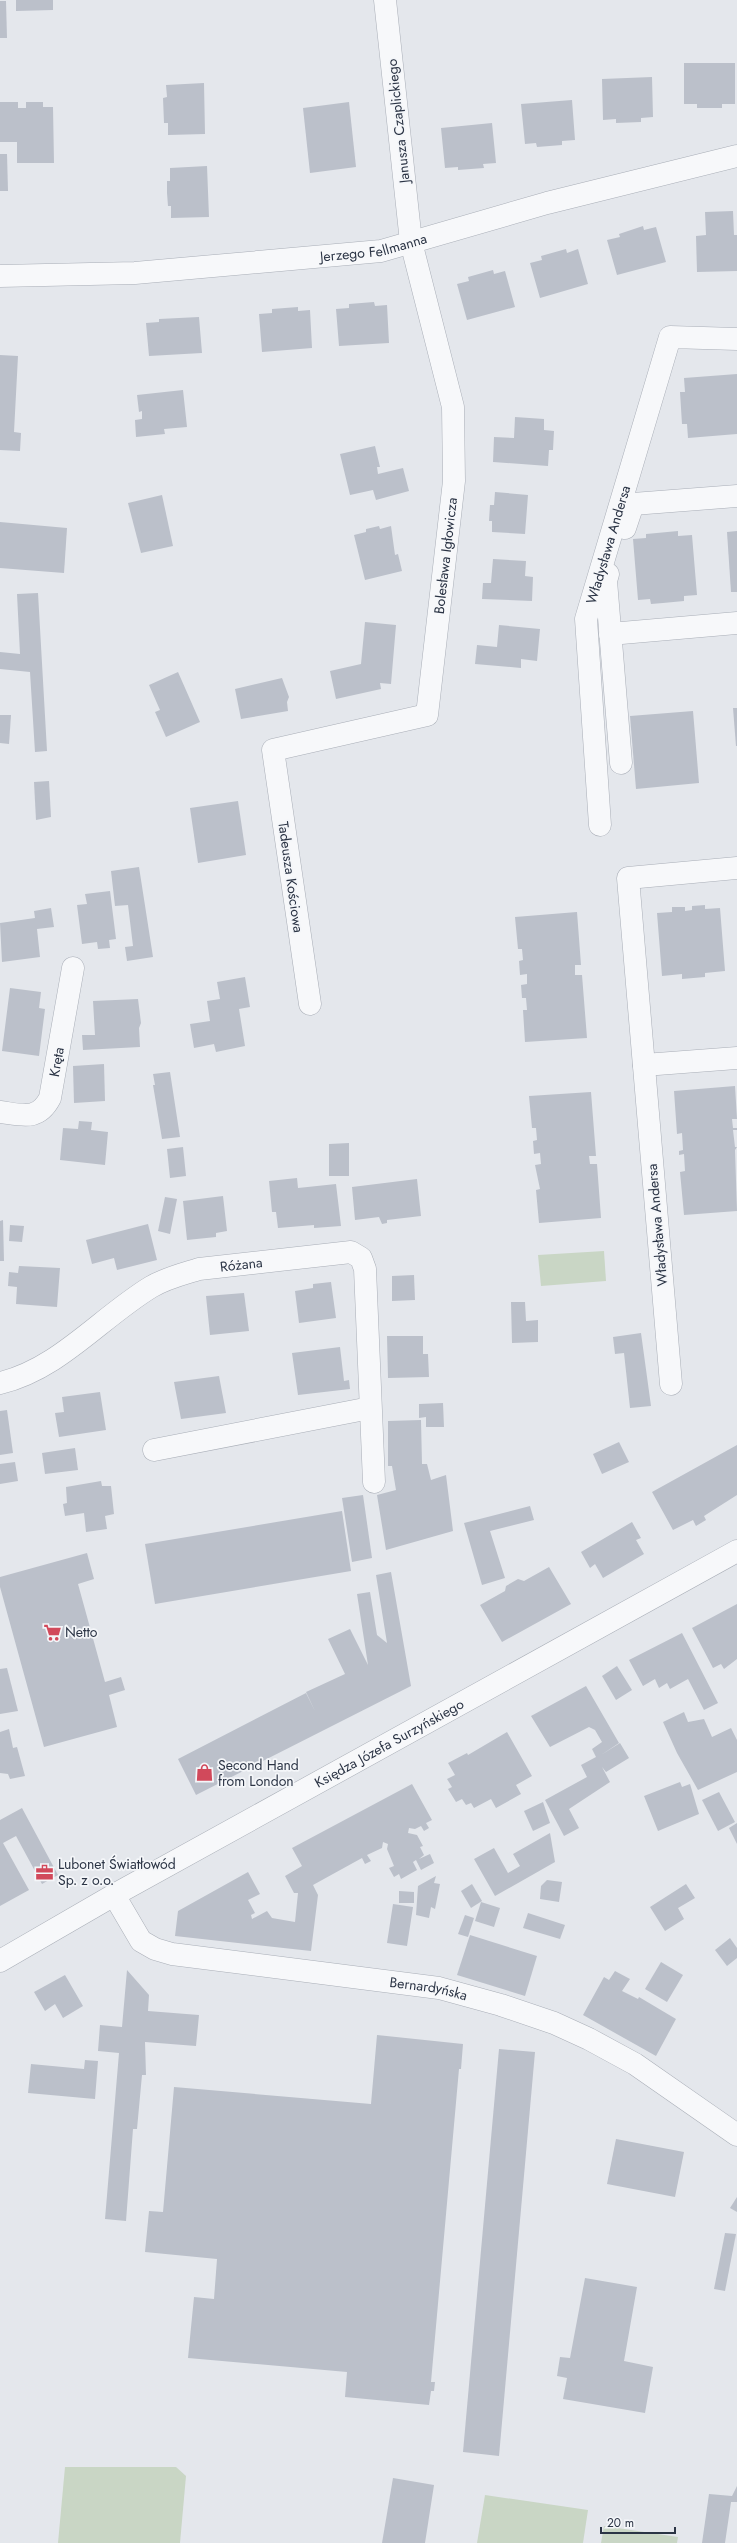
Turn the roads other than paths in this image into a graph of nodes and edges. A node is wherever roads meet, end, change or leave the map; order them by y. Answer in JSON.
{"nodes":[{"id":1,"x":385,"y":0,"type":"edge"},
{"id":2,"x":737,"y":156,"type":"edge"},
{"id":3,"x":412,"y":242,"type":"junction"},
{"id":4,"x":0,"y":276,"type":"edge"},
{"id":5,"x":737,"y":339,"type":"edge"},
{"id":6,"x":737,"y":496,"type":"edge"},
{"id":7,"x":737,"y":623,"type":"edge"},
{"id":8,"x":610,"y":634,"type":"junction"},
{"id":9,"x":273,"y":750,"type":"joint"},
{"id":10,"x":621,"y":763,"type":"dead end"},
{"id":11,"x":600,"y":825,"type":"dead end"},
{"id":12,"x":737,"y":868,"type":"edge"},
{"id":13,"x":73,"y":968,"type":"dead end"},
{"id":14,"x":310,"y":1004,"type":"dead end"},
{"id":15,"x":737,"y":1058,"type":"edge"},
{"id":16,"x":644,"y":1065,"type":"junction"},
{"id":17,"x":0,"y":1112,"type":"edge"},
{"id":18,"x":0,"y":1383,"type":"edge"},
{"id":19,"x":671,"y":1384,"type":"dead end"},
{"id":20,"x":370,"y":1408,"type":"junction"},
{"id":21,"x":154,"y":1450,"type":"dead end"},
{"id":22,"x":374,"y":1482,"type":"dead end"},
{"id":23,"x":737,"y":1551,"type":"edge"},
{"id":24,"x":114,"y":1895,"type":"junction"},
{"id":25,"x":0,"y":1961,"type":"edge"},
{"id":26,"x":737,"y":2135,"type":"edge"}],
"edges":[{"from":1,"to":3,"type":"street","name":"Janusza Czaplickiego"},
{"from":2,"to":3,"type":"street","name":"Jerzego Fellmanna"},
{"from":3,"to":4,"type":"street","name":"Jerzego Fellmanna"},
{"from":3,"to":9,"type":"street","name":"Bolesława Igłowicza"},
{"from":5,"to":11,"type":"street","name":"Władysława Andersa"},
{"from":6,"to":8,"type":"street","name":"Władysława Andersa"},
{"from":7,"to":8,"type":"street"},
{"from":8,"to":10,"type":"street","name":"Władysława Andersa"},
{"from":9,"to":14,"type":"street","name":"Tadeusza Kościowa"},
{"from":12,"to":16,"type":"street","name":"Władysława Andersa"},
{"from":13,"to":17,"type":"street","name":"Kręta"},
{"from":15,"to":16,"type":"street"},
{"from":16,"to":19,"type":"street","name":"Władysława Andersa"},
{"from":18,"to":20,"type":"street","name":"Różana"},
{"from":20,"to":21,"type":"street"},
{"from":20,"to":22,"type":"street","name":"Różana"},
{"from":23,"to":24,"type":"street","name":"Księdza Józefa Surzyńskiego"},
{"from":24,"to":25,"type":"street","name":"Księdza Józefa Surzyńskiego"},
{"from":24,"to":26,"type":"street","name":"Bernardyńska"}]}
